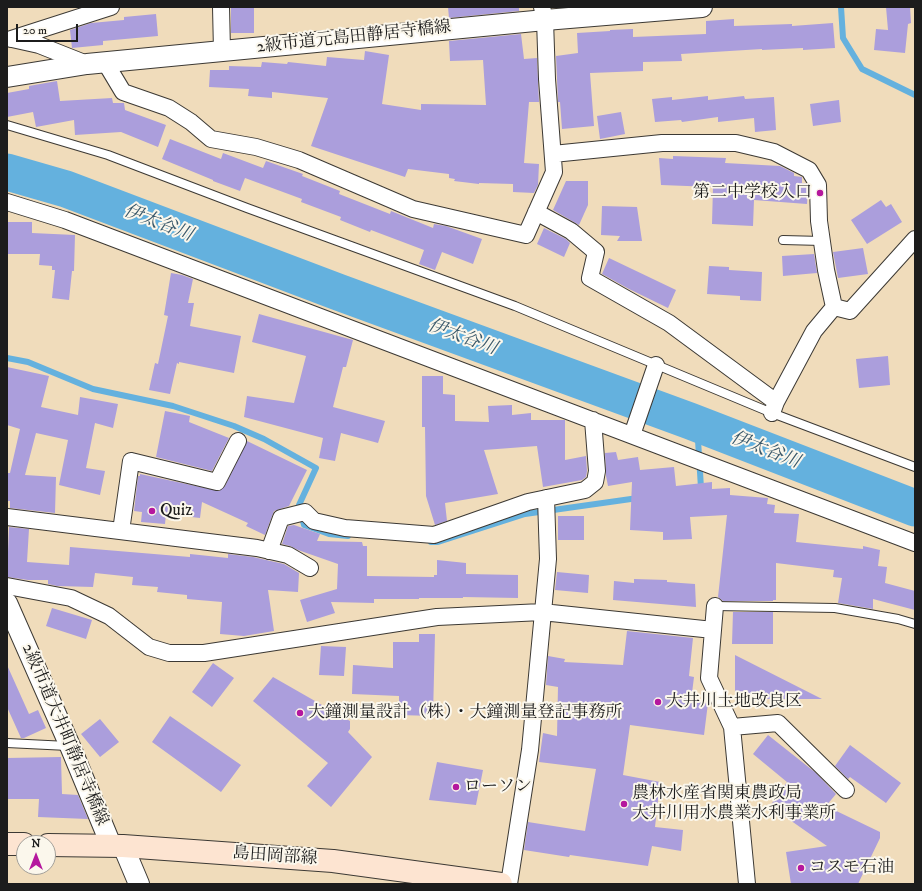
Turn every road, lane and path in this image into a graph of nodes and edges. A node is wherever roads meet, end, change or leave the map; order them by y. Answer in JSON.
{"nodes":[{"id":1,"x":111,"y":7,"type":"edge"},
{"id":2,"x":222,"y":7,"type":"edge"},
{"id":3,"x":702,"y":7,"type":"edge"},
{"id":4,"x":543,"y":13,"type":"edge"},
{"id":5,"x":9,"y":38,"type":"edge"},
{"id":6,"x":222,"y":51,"type":"junction"},
{"id":7,"x":96,"y":63,"type":"junction"},
{"id":8,"x":7,"y":77,"type":"edge"},
{"id":9,"x":7,"y":125,"type":"edge"},
{"id":10,"x":553,"y":154,"type":"junction"},
{"id":11,"x":7,"y":202,"type":"edge"},
{"id":12,"x":536,"y":212,"type":"junction"},
{"id":13,"x":915,"y":239,"type":"edge"},
{"id":14,"x":783,"y":240,"type":"dead end"},
{"id":15,"x":822,"y":241,"type":"junction"},
{"id":16,"x":834,"y":307,"type":"junction"},
{"id":17,"x":656,"y":365,"type":"junction"},
{"id":18,"x":774,"y":408,"type":"junction"},
{"id":19,"x":593,"y":420,"type":"junction"},
{"id":20,"x":632,"y":435,"type":"junction"},
{"id":21,"x":238,"y":441,"type":"dead end"},
{"id":22,"x":915,"y":466,"type":"edge"},
{"id":23,"x":546,"y":498,"type":"junction"},
{"id":24,"x":7,"y":517,"type":"edge"},
{"id":25,"x":121,"y":531,"type":"junction"},
{"id":26,"x":915,"y":543,"type":"edge"},
{"id":27,"x":269,"y":551,"type":"junction"},
{"id":28,"x":310,"y":568,"type":"dead end"},
{"id":29,"x":7,"y":586,"type":"edge"},
{"id":30,"x":7,"y":603,"type":"edge"},
{"id":31,"x":715,"y":606,"type":"joint"},
{"id":32,"x":542,"y":612,"type":"junction"},
{"id":33,"x":915,"y":624,"type":"edge"},
{"id":34,"x":713,"y":630,"type":"junction"},
{"id":35,"x":732,"y":727,"type":"junction"},
{"id":36,"x":7,"y":743,"type":"edge"},
{"id":37,"x":70,"y":746,"type":"junction"},
{"id":38,"x":846,"y":790,"type":"dead end"},
{"id":39,"x":56,"y":845,"type":"edge"},
{"id":40,"x":117,"y":846,"type":"junction"},
{"id":41,"x":489,"y":883,"type":"edge"},
{"id":42,"x":139,"y":884,"type":"edge"},
{"id":43,"x":509,"y":884,"type":"edge"},
{"id":44,"x":747,"y":884,"type":"edge"}],
"edges":[{"from":1,"to":5,"type":"street"},
{"from":2,"to":6,"type":"street"},
{"from":3,"to":4,"type":"street","name":"2級市道元島田静居寺橋線"},
{"from":4,"to":6,"type":"street","name":"2級市道元島田静居寺橋線"},
{"from":4,"to":10,"type":"street"},
{"from":5,"to":7,"type":"street"},
{"from":6,"to":7,"type":"street","name":"2級市道元島田静居寺橋線"},
{"from":7,"to":8,"type":"street","name":"2級市道元島田静居寺橋線"},
{"from":7,"to":12,"type":"street"},
{"from":9,"to":17,"type":"lane"},
{"from":10,"to":12,"type":"street"},
{"from":10,"to":15,"type":"street"},
{"from":11,"to":19,"type":"street"},
{"from":12,"to":18,"type":"street"},
{"from":13,"to":16,"type":"street"},
{"from":14,"to":15,"type":"lane"},
{"from":15,"to":16,"type":"street"},
{"from":16,"to":18,"type":"street"},
{"from":17,"to":18,"type":"lane"},
{"from":17,"to":20,"type":"street"},
{"from":18,"to":22,"type":"lane"},
{"from":19,"to":20,"type":"street"},
{"from":19,"to":23,"type":"street"},
{"from":20,"to":26,"type":"street"},
{"from":21,"to":25,"type":"street"},
{"from":23,"to":27,"type":"street"},
{"from":23,"to":32,"type":"street"},
{"from":24,"to":25,"type":"street"},
{"from":25,"to":27,"type":"street"},
{"from":27,"to":28,"type":"street"},
{"from":29,"to":32,"type":"street"},
{"from":30,"to":37,"type":"street","name":"2級市道大井町静居寺橋線"},
{"from":31,"to":33,"type":"lane"},
{"from":31,"to":34,"type":"street"},
{"from":32,"to":34,"type":"street"},
{"from":32,"to":43,"type":"street"},
{"from":34,"to":35,"type":"street"},
{"from":35,"to":38,"type":"street"},
{"from":35,"to":44,"type":"street"},
{"from":36,"to":37,"type":"lane"},
{"from":37,"to":40,"type":"street","name":"2級市道大井町静居寺橋線"},
{"from":39,"to":40,"type":"main road","name":"島田岡部線"},
{"from":40,"to":41,"type":"main road","name":"島田岡部線"},
{"from":40,"to":42,"type":"street","name":"2級市道大井町静居寺橋線"}]}
